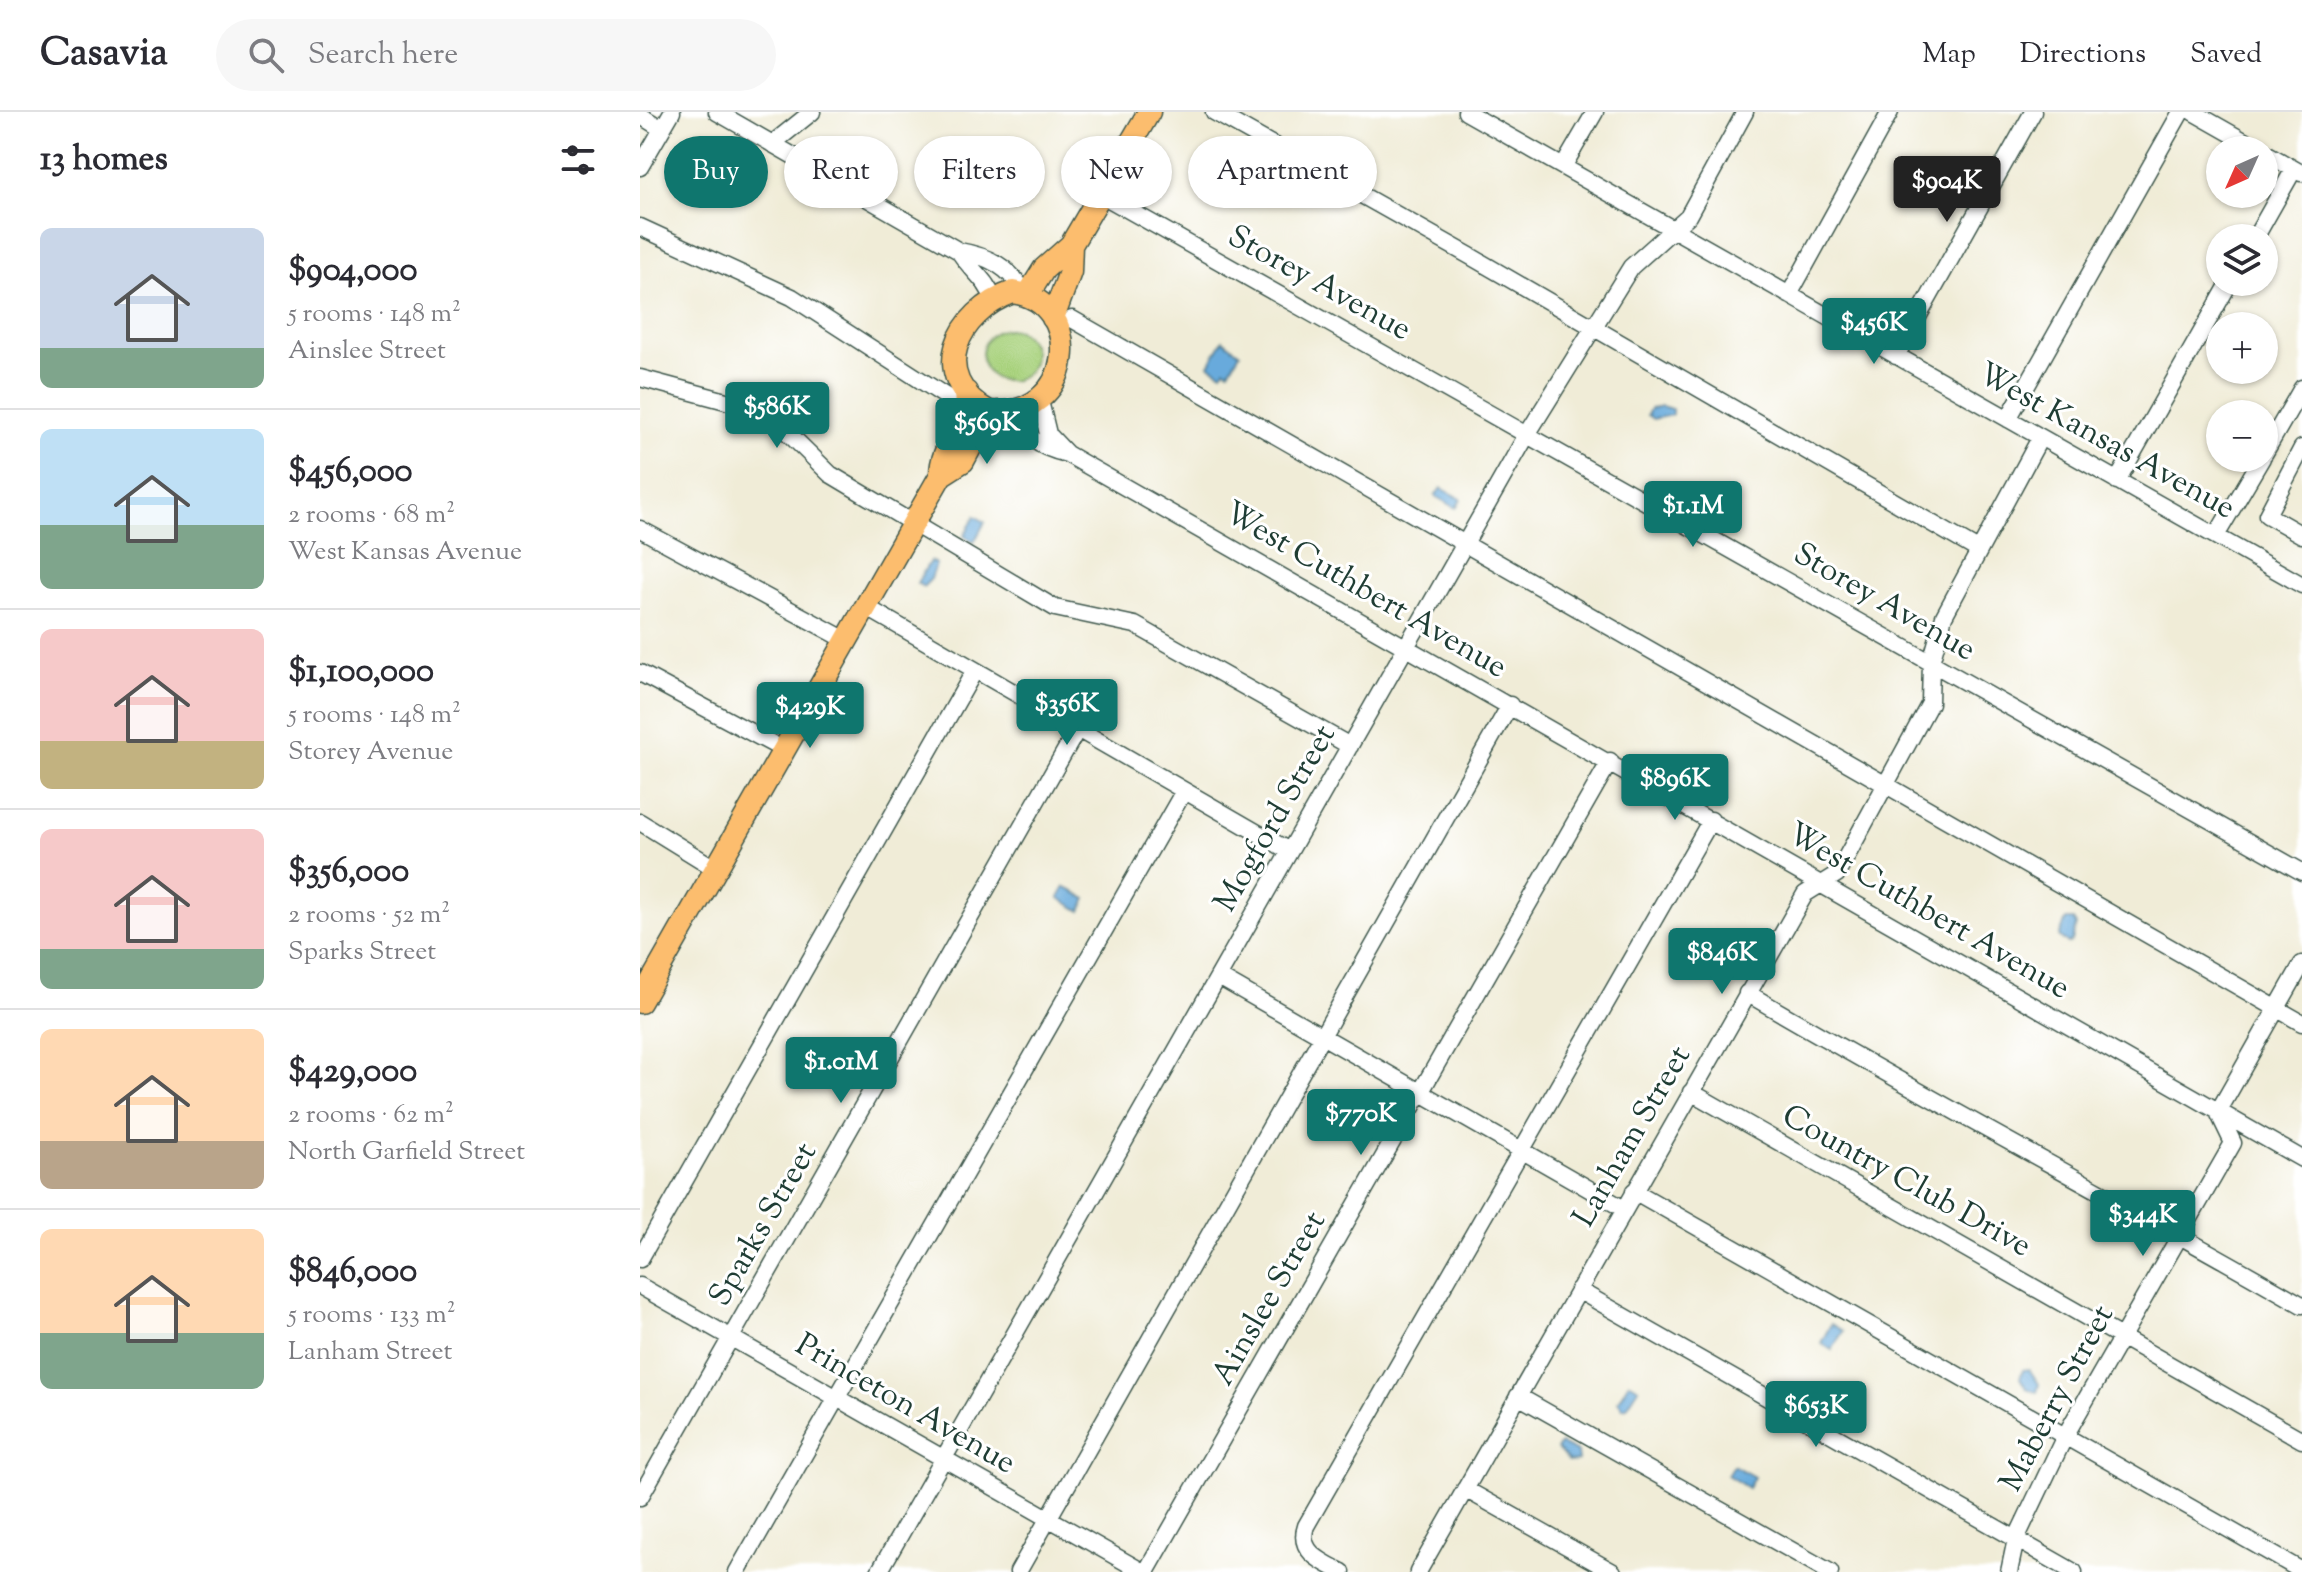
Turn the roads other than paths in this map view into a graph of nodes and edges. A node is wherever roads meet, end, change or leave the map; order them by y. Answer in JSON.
{"nodes":[{"id":1,"x":672,"y":112,"type":"edge"},
{"id":2,"x":717,"y":112,"type":"edge"},
{"id":3,"x":812,"y":112,"type":"edge"},
{"id":4,"x":1214,"y":112,"type":"edge"},
{"id":5,"x":1466,"y":112,"type":"edge"},
{"id":6,"x":1595,"y":112,"type":"edge"},
{"id":7,"x":1745,"y":112,"type":"edge"},
{"id":8,"x":1890,"y":112,"type":"edge"},
{"id":9,"x":2033,"y":112,"type":"edge"},
{"id":10,"x":2181,"y":112,"type":"edge"},
{"id":11,"x":1143,"y":114,"type":"edge"},
{"id":12,"x":640,"y":115,"type":"edge"},
{"id":13,"x":2205,"y":115,"type":"edge"},
{"id":14,"x":662,"y":129,"type":"junction"},
{"id":15,"x":1132,"y":136,"type":"edge"},
{"id":16,"x":2238,"y":136,"type":"edge"},
{"id":17,"x":772,"y":144,"type":"junction"},
{"id":18,"x":2278,"y":160,"type":"edge"},
{"id":19,"x":640,"y":167,"type":"edge"},
{"id":20,"x":1563,"y":167,"type":"junction"},
{"id":21,"x":2298,"y":172,"type":"edge"},
{"id":22,"x":1094,"y":208,"type":"edge"},
{"id":23,"x":1125,"y":208,"type":"edge"},
{"id":24,"x":2264,"y":224,"type":"edge"},
{"id":25,"x":640,"y":227,"type":"edge"},
{"id":26,"x":1672,"y":230,"type":"junction"},
{"id":27,"x":1071,"y":245,"type":"junction"},
{"id":28,"x":959,"y":251,"type":"junction"},
{"id":29,"x":1027,"y":293,"type":"junction"},
{"id":30,"x":1789,"y":295,"type":"junction"},
{"id":31,"x":2222,"y":296,"type":"edge"},
{"id":32,"x":993,"y":299,"type":"junction"},
{"id":33,"x":1062,"y":319,"type":"junction"},
{"id":34,"x":1593,"y":328,"type":"junction"},
{"id":35,"x":1896,"y":356,"type":"junction"},
{"id":36,"x":640,"y":378,"type":"edge"},
{"id":37,"x":2302,"y":388,"type":"edge"},
{"id":38,"x":962,"y":398,"type":"junction"},
{"id":39,"x":1040,"y":401,"type":"junction"},
{"id":40,"x":1007,"y":411,"type":"junction"},
{"id":41,"x":2008,"y":419,"type":"junction"},
{"id":42,"x":2278,"y":430,"type":"edge"},
{"id":43,"x":1528,"y":433,"type":"junction"},
{"id":44,"x":2040,"y":438,"type":"junction"},
{"id":45,"x":2302,"y":448,"type":"edge"},
{"id":46,"x":1067,"y":454,"type":"junction"},
{"id":47,"x":2254,"y":472,"type":"edge"},
{"id":48,"x":941,"y":475,"type":"junction"},
{"id":49,"x":2117,"y":481,"type":"junction"},
{"id":50,"x":912,"y":525,"type":"junction"},
{"id":51,"x":640,"y":529,"type":"edge"},
{"id":52,"x":2302,"y":535,"type":"edge"},
{"id":53,"x":2216,"y":536,"type":"junction"},
{"id":54,"x":1465,"y":544,"type":"junction"},
{"id":55,"x":1978,"y":550,"type":"junction"},
{"id":56,"x":2302,"y":585,"type":"edge"},
{"id":57,"x":866,"y":607,"type":"junction"},
{"id":58,"x":846,"y":640,"type":"junction"},
{"id":59,"x":1407,"y":646,"type":"junction"},
{"id":60,"x":1931,"y":662,"type":"junction"},
{"id":61,"x":975,"y":670,"type":"junction"},
{"id":62,"x":640,"y":673,"type":"edge"},
{"id":63,"x":1510,"y":705,"type":"junction"},
{"id":64,"x":1077,"y":730,"type":"junction"},
{"id":65,"x":1350,"y":746,"type":"junction"},
{"id":66,"x":784,"y":750,"type":"junction"},
{"id":67,"x":1610,"y":761,"type":"junction"},
{"id":68,"x":1888,"y":785,"type":"junction"},
{"id":69,"x":1184,"y":791,"type":"junction"},
{"id":70,"x":1711,"y":820,"type":"junction"},
{"id":71,"x":640,"y":822,"type":"edge"},
{"id":72,"x":1289,"y":851,"type":"junction"},
{"id":73,"x":716,"y":869,"type":"junction"},
{"id":74,"x":2302,"y":872,"type":"edge"},
{"id":75,"x":1822,"y":883,"type":"junction"},
{"id":76,"x":2302,"y":964,"type":"edge"},
{"id":77,"x":647,"y":973,"type":"edge"},
{"id":78,"x":1219,"y":977,"type":"junction"},
{"id":79,"x":1747,"y":993,"type":"junction"},
{"id":80,"x":640,"y":1002,"type":"edge"},
{"id":81,"x":2276,"y":1009,"type":"junction"},
{"id":82,"x":2302,"y":1023,"type":"edge"},
{"id":83,"x":1323,"y":1036,"type":"junction"},
{"id":84,"x":1420,"y":1092,"type":"junction"},
{"id":85,"x":1691,"y":1092,"type":"junction"},
{"id":86,"x":2218,"y":1112,"type":"junction"},
{"id":87,"x":1522,"y":1150,"type":"junction"},
{"id":88,"x":2302,"y":1159,"type":"edge"},
{"id":89,"x":1634,"y":1191,"type":"junction"},
{"id":90,"x":1624,"y":1209,"type":"junction"},
{"id":91,"x":2179,"y":1234,"type":"junction"},
{"id":92,"x":640,"y":1259,"type":"edge"},
{"id":93,"x":640,"y":1286,"type":"edge"},
{"id":94,"x":1578,"y":1290,"type":"junction"},
{"id":95,"x":2302,"y":1305,"type":"edge"},
{"id":96,"x":2122,"y":1336,"type":"junction"},
{"id":97,"x":732,"y":1338,"type":"junction"},
{"id":98,"x":1518,"y":1396,"type":"junction"},
{"id":99,"x":837,"y":1398,"type":"junction"},
{"id":100,"x":2065,"y":1436,"type":"junction"},
{"id":101,"x":2302,"y":1440,"type":"edge"},
{"id":102,"x":944,"y":1459,"type":"junction"},
{"id":103,"x":1465,"y":1489,"type":"junction"},
{"id":104,"x":640,"y":1497,"type":"edge"},
{"id":105,"x":1049,"y":1519,"type":"junction"},
{"id":106,"x":2016,"y":1539,"type":"junction"},
{"id":107,"x":2302,"y":1571,"type":"edge"},
{"id":108,"x":737,"y":1572,"type":"edge"},
{"id":109,"x":879,"y":1572,"type":"edge"},
{"id":110,"x":1018,"y":1572,"type":"edge"},
{"id":111,"x":1144,"y":1572,"type":"edge"},
{"id":112,"x":1342,"y":1572,"type":"edge"},
{"id":113,"x":1418,"y":1572,"type":"edge"},
{"id":114,"x":1613,"y":1572,"type":"edge"},
{"id":115,"x":1830,"y":1572,"type":"edge"},
{"id":116,"x":2009,"y":1572,"type":"edge"},
{"id":117,"x":2074,"y":1572,"type":"edge"}],
"edges":[{"from":1,"to":14,"type":"street"},
{"from":2,"to":17,"type":"street"},
{"from":3,"to":17,"type":"street"},
{"from":4,"to":34,"type":"street"},
{"from":5,"to":20,"type":"street","name":"West Kansas Avenue"},
{"from":6,"to":20,"type":"street"},
{"from":7,"to":26,"type":"street","name":"Mogford Street"},
{"from":8,"to":30,"type":"street"},
{"from":9,"to":35,"type":"street"},
{"from":10,"to":41,"type":"street"},
{"from":11,"to":15,"type":"main road"},
{"from":12,"to":14,"type":"street"},
{"from":13,"to":16,"type":"street"},
{"from":14,"to":19,"type":"street"},
{"from":17,"to":28,"type":"street"},
{"from":18,"to":21,"type":"street"},
{"from":20,"to":26,"type":"street","name":"West Kansas Avenue"},
{"from":21,"to":24,"type":"street"},
{"from":22,"to":27,"type":"main road"},
{"from":23,"to":43,"type":"street","name":"Storey Avenue"},
{"from":25,"to":38,"type":"street"},
{"from":26,"to":30,"type":"street","name":"West Kansas Avenue"},
{"from":26,"to":34,"type":"street","name":"Mogford Street"},
{"from":27,"to":29,"type":"main road"},
{"from":27,"to":33,"type":"main road"},
{"from":28,"to":29,"type":"street"},
{"from":28,"to":32,"type":"street"},
{"from":29,"to":32,"type":"main road"},
{"from":29,"to":33,"type":"main road"},
{"from":30,"to":35,"type":"street","name":"West Kansas Avenue"},
{"from":31,"to":49,"type":"street"},
{"from":32,"to":38,"type":"main road"},
{"from":33,"to":39,"type":"main road"},
{"from":33,"to":54,"type":"street"},
{"from":34,"to":43,"type":"street","name":"Mogford Street"},
{"from":34,"to":55,"type":"street"},
{"from":35,"to":41,"type":"street","name":"West Kansas Avenue"},
{"from":36,"to":50,"type":"street"},
{"from":37,"to":42,"type":"street"},
{"from":38,"to":40,"type":"main road"},
{"from":38,"to":48,"type":"main road"},
{"from":39,"to":40,"type":"main road"},
{"from":39,"to":46,"type":"street","name":"West Cuthbert Avenue"},
{"from":40,"to":46,"type":"street","name":"West Cuthbert Avenue"},
{"from":40,"to":48,"type":"main road"},
{"from":41,"to":44,"type":"street","name":"West Kansas Avenue"},
{"from":43,"to":54,"type":"street","name":"Mogford Street"},
{"from":43,"to":60,"type":"street","name":"Storey Avenue"},
{"from":44,"to":49,"type":"street","name":"West Kansas Avenue"},
{"from":44,"to":55,"type":"street","name":"Lanham Street"},
{"from":45,"to":52,"type":"street"},
{"from":46,"to":59,"type":"street","name":"West Cuthbert Avenue"},
{"from":47,"to":53,"type":"street"},
{"from":48,"to":50,"type":"main road"},
{"from":49,"to":53,"type":"street","name":"West Kansas Avenue"},
{"from":50,"to":57,"type":"main road"},
{"from":50,"to":65,"type":"street"},
{"from":51,"to":58,"type":"street"},
{"from":53,"to":56,"type":"street","name":"West Kansas Avenue"},
{"from":54,"to":59,"type":"street","name":"Mogford Street"},
{"from":54,"to":68,"type":"street"},
{"from":55,"to":60,"type":"street","name":"Lanham Street"},
{"from":57,"to":58,"type":"main road"},
{"from":57,"to":61,"type":"street"},
{"from":58,"to":66,"type":"main road"},
{"from":59,"to":63,"type":"street","name":"West Cuthbert Avenue"},
{"from":59,"to":65,"type":"street","name":"Mogford Street"},
{"from":60,"to":68,"type":"street","name":"Lanham Street"},
{"from":60,"to":74,"type":"street","name":"Storey Avenue"},
{"from":61,"to":64,"type":"street"},
{"from":61,"to":92,"type":"street"},
{"from":62,"to":66,"type":"street"},
{"from":63,"to":67,"type":"street","name":"West Cuthbert Avenue"},
{"from":63,"to":83,"type":"street"},
{"from":64,"to":69,"type":"street"},
{"from":64,"to":97,"type":"street","name":"Sparks Street"},
{"from":65,"to":72,"type":"street","name":"Mogford Street"},
{"from":66,"to":73,"type":"main road"},
{"from":67,"to":70,"type":"street","name":"West Cuthbert Avenue"},
{"from":67,"to":84,"type":"street","name":"Ainslee Street"},
{"from":68,"to":75,"type":"street","name":"Lanham Street"},
{"from":68,"to":81,"type":"street"},
{"from":69,"to":72,"type":"street"},
{"from":69,"to":99,"type":"street"},
{"from":70,"to":75,"type":"street","name":"West Cuthbert Avenue"},
{"from":70,"to":87,"type":"street"},
{"from":71,"to":73,"type":"street"},
{"from":72,"to":78,"type":"street","name":"Mogford Street"},
{"from":73,"to":77,"type":"main road"},
{"from":75,"to":79,"type":"street","name":"Lanham Street"},
{"from":75,"to":86,"type":"street","name":"West Cuthbert Avenue"},
{"from":76,"to":81,"type":"street"},
{"from":77,"to":80,"type":"main road"},
{"from":78,"to":83,"type":"street"},
{"from":78,"to":102,"type":"street","name":"Mogford Street"},
{"from":79,"to":85,"type":"street","name":"Lanham Street"},
{"from":79,"to":91,"type":"street"},
{"from":81,"to":82,"type":"street"},
{"from":81,"to":86,"type":"street"},
{"from":83,"to":84,"type":"street"},
{"from":83,"to":105,"type":"street"},
{"from":84,"to":87,"type":"street"},
{"from":84,"to":111,"type":"street","name":"Ainslee Street"},
{"from":85,"to":89,"type":"street","name":"Lanham Street"},
{"from":85,"to":96,"type":"street","name":"Country Club Drive"},
{"from":86,"to":88,"type":"street","name":"West Cuthbert Avenue"},
{"from":86,"to":91,"type":"street","name":"Maberry Street"},
{"from":87,"to":90,"type":"street"},
{"from":87,"to":112,"type":"street"},
{"from":89,"to":90,"type":"street","name":"Lanham Street"},
{"from":89,"to":100,"type":"street"},
{"from":90,"to":94,"type":"street","name":"Lanham Street"},
{"from":91,"to":95,"type":"street"},
{"from":91,"to":96,"type":"street","name":"Maberry Street"},
{"from":93,"to":97,"type":"street","name":"Princeton Avenue"},
{"from":94,"to":98,"type":"street","name":"Lanham Street"},
{"from":94,"to":106,"type":"street"},
{"from":96,"to":100,"type":"street","name":"Maberry Street"},
{"from":96,"to":101,"type":"street","name":"Country Club Drive"},
{"from":97,"to":99,"type":"street","name":"Princeton Avenue"},
{"from":97,"to":104,"type":"street","name":"Sparks Street"},
{"from":98,"to":103,"type":"street","name":"Lanham Street"},
{"from":98,"to":115,"type":"street"},
{"from":99,"to":102,"type":"street","name":"Princeton Avenue"},
{"from":99,"to":108,"type":"street"},
{"from":100,"to":106,"type":"street","name":"Maberry Street"},
{"from":100,"to":107,"type":"street"},
{"from":102,"to":105,"type":"street","name":"Princeton Avenue"},
{"from":102,"to":109,"type":"street","name":"Mogford Street"},
{"from":103,"to":113,"type":"street","name":"Lanham Street"},
{"from":103,"to":114,"type":"street"},
{"from":105,"to":110,"type":"street"},
{"from":105,"to":111,"type":"street","name":"Princeton Avenue"},
{"from":106,"to":116,"type":"street","name":"Maberry Street"},
{"from":106,"to":117,"type":"street"}]}
